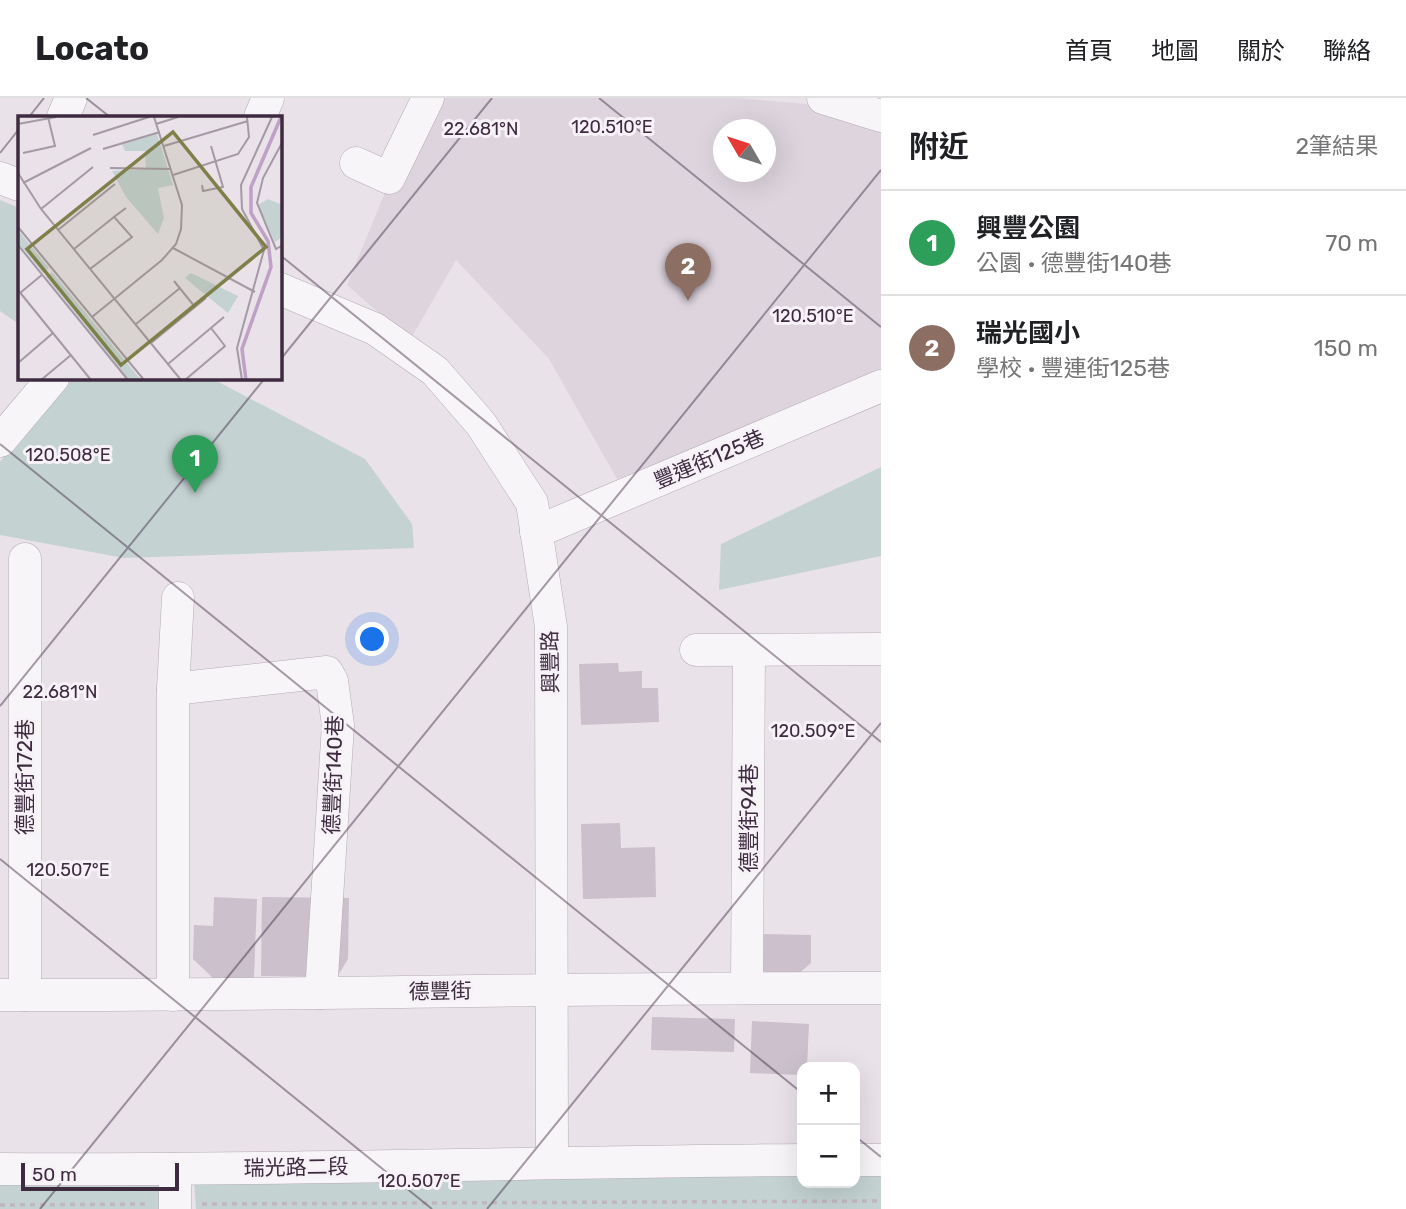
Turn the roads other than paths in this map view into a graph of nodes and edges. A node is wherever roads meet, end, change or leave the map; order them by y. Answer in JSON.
{"nodes":[{"id":1,"x":71,"y":98,"type":"edge"},
{"id":2,"x":268,"y":98,"type":"edge"},
{"id":3,"x":428,"y":98,"type":"edge"},
{"id":4,"x":823,"y":98,"type":"edge"},
{"id":5,"x":63,"y":116,"type":"edge"},
{"id":6,"x":260,"y":116,"type":"edge"},
{"id":7,"x":881,"y":116,"type":"edge"},
{"id":8,"x":356,"y":163,"type":"dead end"},
{"id":9,"x":0,"y":178,"type":"edge"},
{"id":10,"x":18,"y":185,"type":"edge"},
{"id":11,"x":282,"y":290,"type":"edge"},
{"id":12,"x":50,"y":380,"type":"edge"},
{"id":13,"x":881,"y":386,"type":"edge"},
{"id":14,"x":0,"y":441,"type":"edge"},
{"id":15,"x":536,"y":532,"type":"junction"},
{"id":16,"x":24,"y":559,"type":"dead end"},
{"id":17,"x":178,"y":598,"type":"dead end"},
{"id":18,"x":881,"y":649,"type":"edge"},
{"id":19,"x":696,"y":650,"type":"dead end"},
{"id":20,"x":749,"y":650,"type":"junction"},
{"id":21,"x":12,"y":673,"type":"edge"},
{"id":22,"x":173,"y":689,"type":"junction"},
{"id":23,"x":747,"y":987,"type":"junction"},
{"id":24,"x":881,"y":988,"type":"edge"},
{"id":25,"x":552,"y":990,"type":"junction"},
{"id":26,"x":321,"y":993,"type":"junction"},
{"id":27,"x":12,"y":995,"type":"edge"},
{"id":28,"x":173,"y":995,"type":"junction"},
{"id":29,"x":797,"y":1160,"type":"edge"},
{"id":30,"x":860,"y":1160,"type":"edge"},
{"id":31,"x":881,"y":1160,"type":"edge"},
{"id":32,"x":552,"y":1162,"type":"junction"},
{"id":33,"x":0,"y":1169,"type":"edge"},
{"id":34,"x":175,"y":1170,"type":"junction"},
{"id":35,"x":175,"y":1207,"type":"edge"}],
"edges":[{"from":1,"to":5,"type":"street"},
{"from":2,"to":6,"type":"street"},
{"from":3,"to":8,"type":"street"},
{"from":4,"to":7,"type":"street"},
{"from":9,"to":10,"type":"street"},
{"from":11,"to":15,"type":"street","name":"興豐路"},
{"from":12,"to":14,"type":"street"},
{"from":13,"to":15,"type":"street","name":"豐連街125巷"},
{"from":15,"to":25,"type":"street","name":"興豐路"},
{"from":16,"to":21,"type":"street","name":"德豐街172巷"},
{"from":17,"to":22,"type":"street"},
{"from":18,"to":20,"type":"street"},
{"from":19,"to":20,"type":"street"},
{"from":20,"to":23,"type":"street","name":"德豐街94巷"},
{"from":21,"to":27,"type":"street","name":"德豐街172巷"},
{"from":22,"to":26,"type":"street","name":"德豐街140巷"},
{"from":22,"to":28,"type":"street"},
{"from":23,"to":24,"type":"street","name":"德豐街"},
{"from":23,"to":25,"type":"street","name":"德豐街"},
{"from":25,"to":26,"type":"street","name":"德豐街"},
{"from":25,"to":32,"type":"street","name":"興豐路"},
{"from":26,"to":28,"type":"street","name":"德豐街"},
{"from":27,"to":28,"type":"street","name":"德豐街"},
{"from":29,"to":32,"type":"street","name":"瑞光路二段"},
{"from":30,"to":31,"type":"street"},
{"from":32,"to":34,"type":"street","name":"瑞光路二段"},
{"from":33,"to":34,"type":"street","name":"瑞光路二段"},
{"from":34,"to":35,"type":"street"}]}
